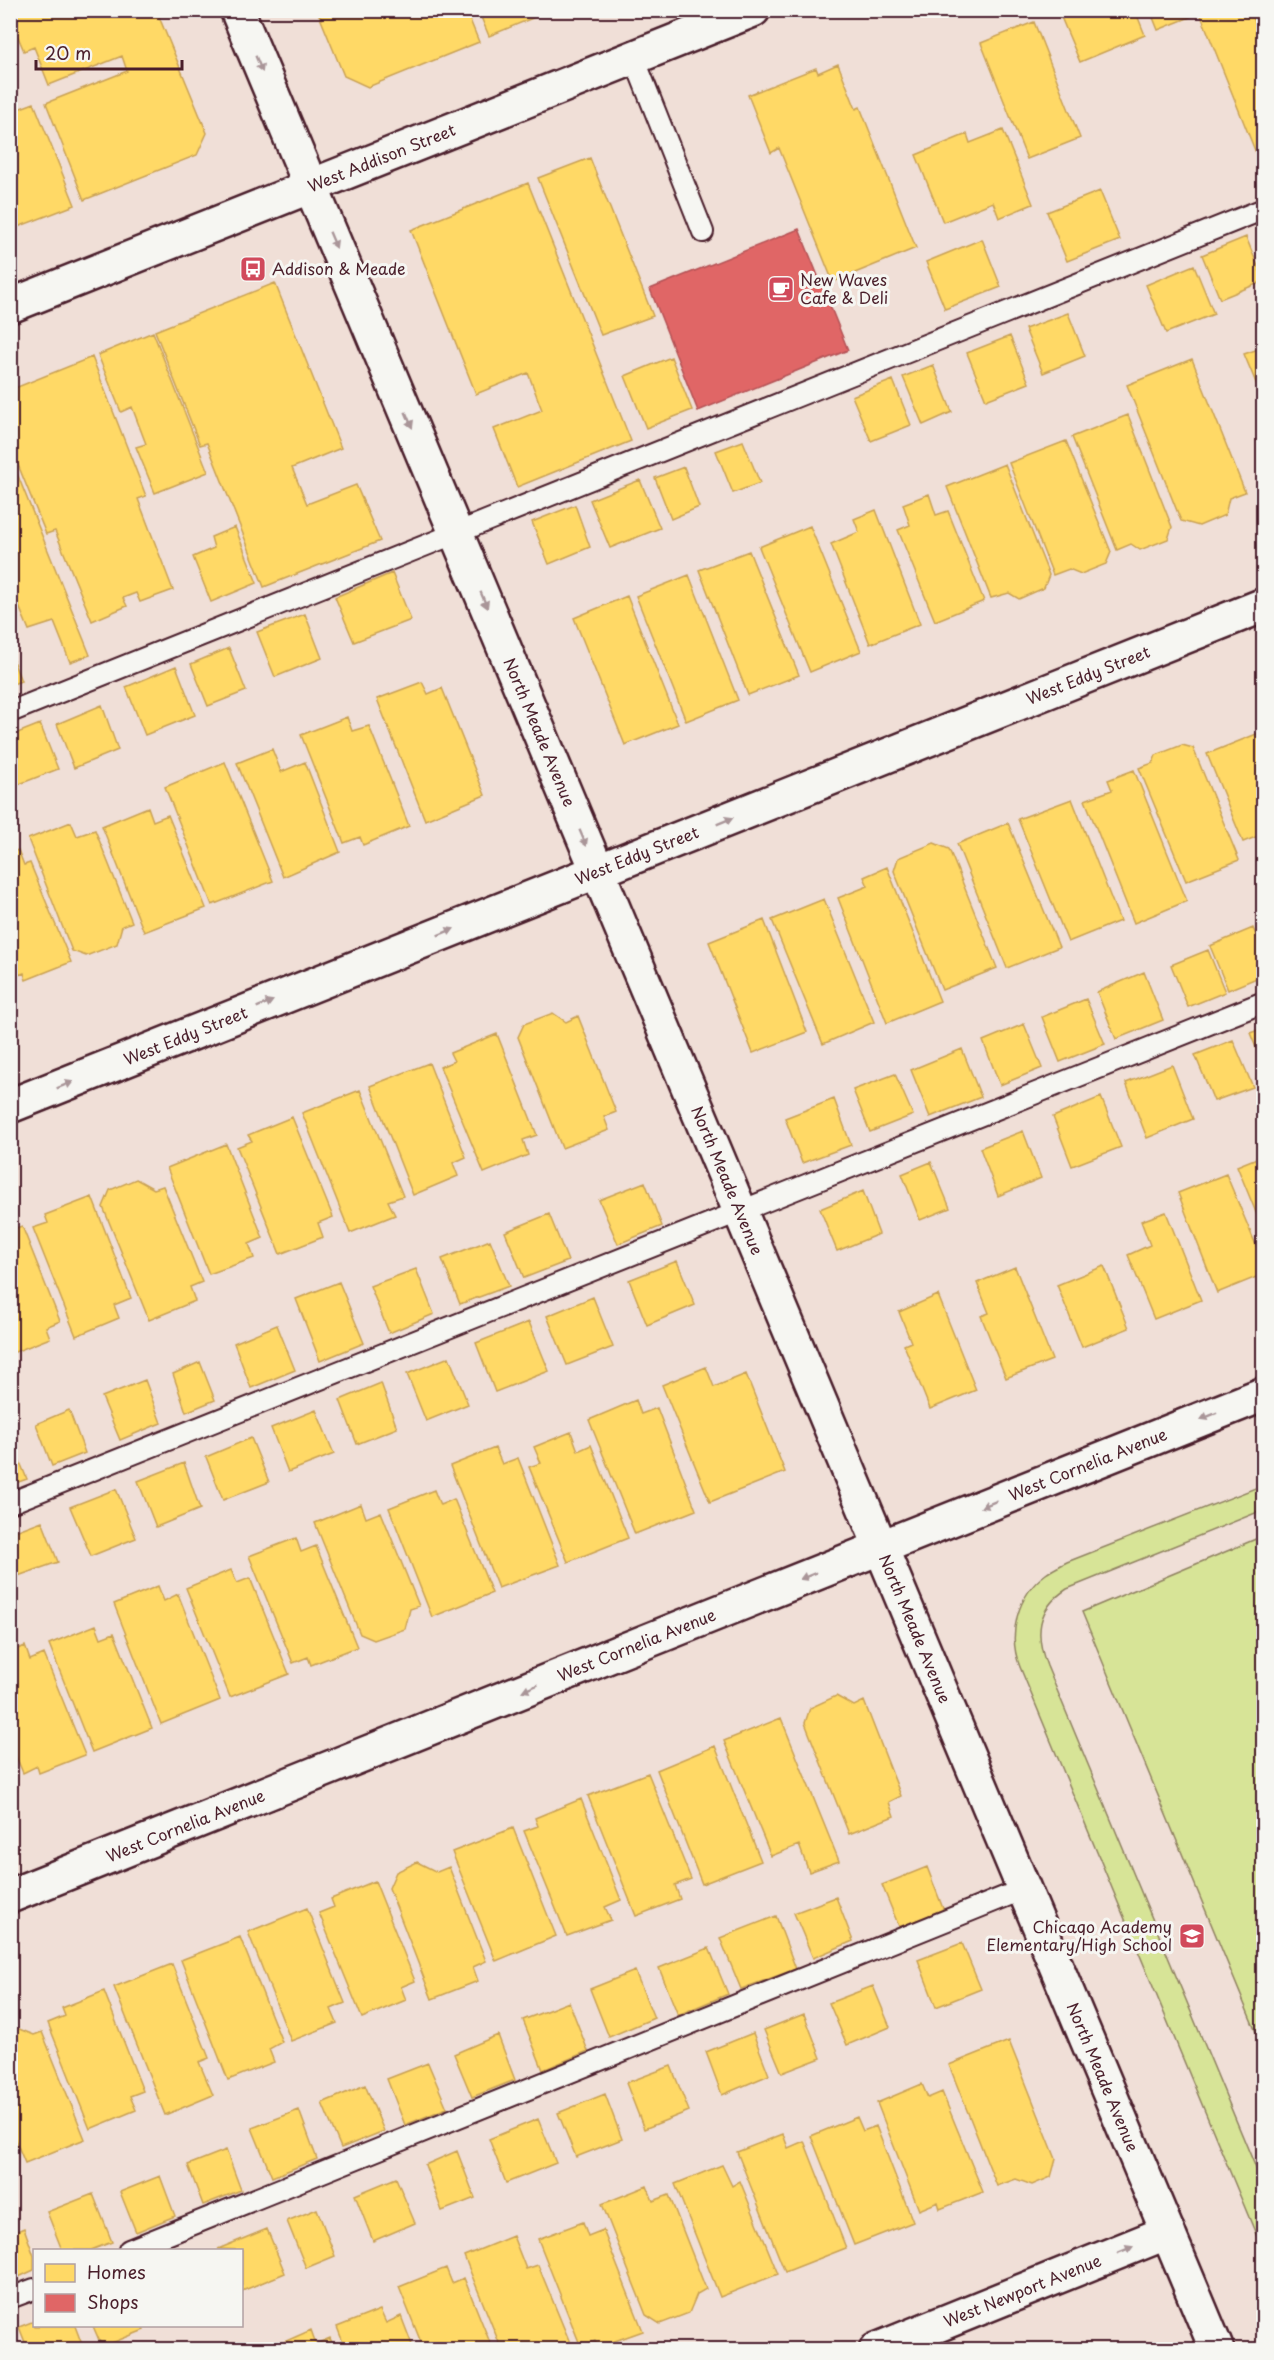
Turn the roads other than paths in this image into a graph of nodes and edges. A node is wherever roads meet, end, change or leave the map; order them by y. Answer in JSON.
{"nodes":[{"id":1,"x":237,"y":10,"type":"edge"},
{"id":2,"x":753,"y":10,"type":"edge"},
{"id":3,"x":634,"y":58,"type":"junction"},
{"id":4,"x":310,"y":186,"type":"junction"},
{"id":5,"x":1263,"y":209,"type":"edge"},
{"id":6,"x":704,"y":232,"type":"dead end"},
{"id":7,"x":10,"y":306,"type":"edge"},
{"id":8,"x":456,"y":533,"type":"junction"},
{"id":9,"x":1263,"y":605,"type":"edge"},
{"id":10,"x":10,"y":712,"type":"edge"},
{"id":11,"x":597,"y":872,"type":"junction"},
{"id":12,"x":1263,"y":1002,"type":"edge"},
{"id":13,"x":10,"y":1106,"type":"edge"},
{"id":14,"x":740,"y":1212,"type":"junction"},
{"id":15,"x":1263,"y":1394,"type":"edge"},
{"id":16,"x":10,"y":1503,"type":"edge"},
{"id":17,"x":881,"y":1547,"type":"junction"},
{"id":18,"x":1024,"y":1889,"type":"junction"},
{"id":19,"x":10,"y":1896,"type":"edge"},
{"id":20,"x":1168,"y":2232,"type":"junction"},
{"id":21,"x":131,"y":2249,"type":"edge"},
{"id":22,"x":33,"y":2289,"type":"edge"},
{"id":23,"x":10,"y":2298,"type":"edge"},
{"id":24,"x":876,"y":2349,"type":"edge"},
{"id":25,"x":1217,"y":2349,"type":"edge"}],
"edges":[{"from":1,"to":4,"type":"street","name":"North Meade Avenue","one_way":true},
{"from":2,"to":3,"type":"street","name":"West Addison Street"},
{"from":3,"to":4,"type":"street","name":"West Addison Street"},
{"from":3,"to":6,"type":"lane"},
{"from":4,"to":7,"type":"street","name":"West Addison Street"},
{"from":4,"to":8,"type":"street","name":"North Meade Avenue","one_way":true},
{"from":5,"to":8,"type":"lane"},
{"from":8,"to":10,"type":"lane"},
{"from":8,"to":11,"type":"street","name":"North Meade Avenue","one_way":true},
{"from":11,"to":9,"type":"street","name":"West Eddy Street","one_way":true},
{"from":13,"to":11,"type":"street","name":"West Eddy Street","one_way":true},
{"from":11,"to":14,"type":"street","name":"North Meade Avenue"},
{"from":12,"to":14,"type":"lane"},
{"from":14,"to":16,"type":"lane"},
{"from":14,"to":17,"type":"street","name":"North Meade Avenue"},
{"from":15,"to":17,"type":"street","name":"West Cornelia Avenue","one_way":true},
{"from":17,"to":18,"type":"street","name":"North Meade Avenue"},
{"from":17,"to":19,"type":"street","name":"West Cornelia Avenue","one_way":true},
{"from":18,"to":20,"type":"street","name":"North Meade Avenue"},
{"from":18,"to":21,"type":"lane"},
{"from":24,"to":20,"type":"street","name":"West Newport Avenue","one_way":true},
{"from":20,"to":25,"type":"street","name":"North Meade Avenue"},
{"from":22,"to":23,"type":"lane"}]}
